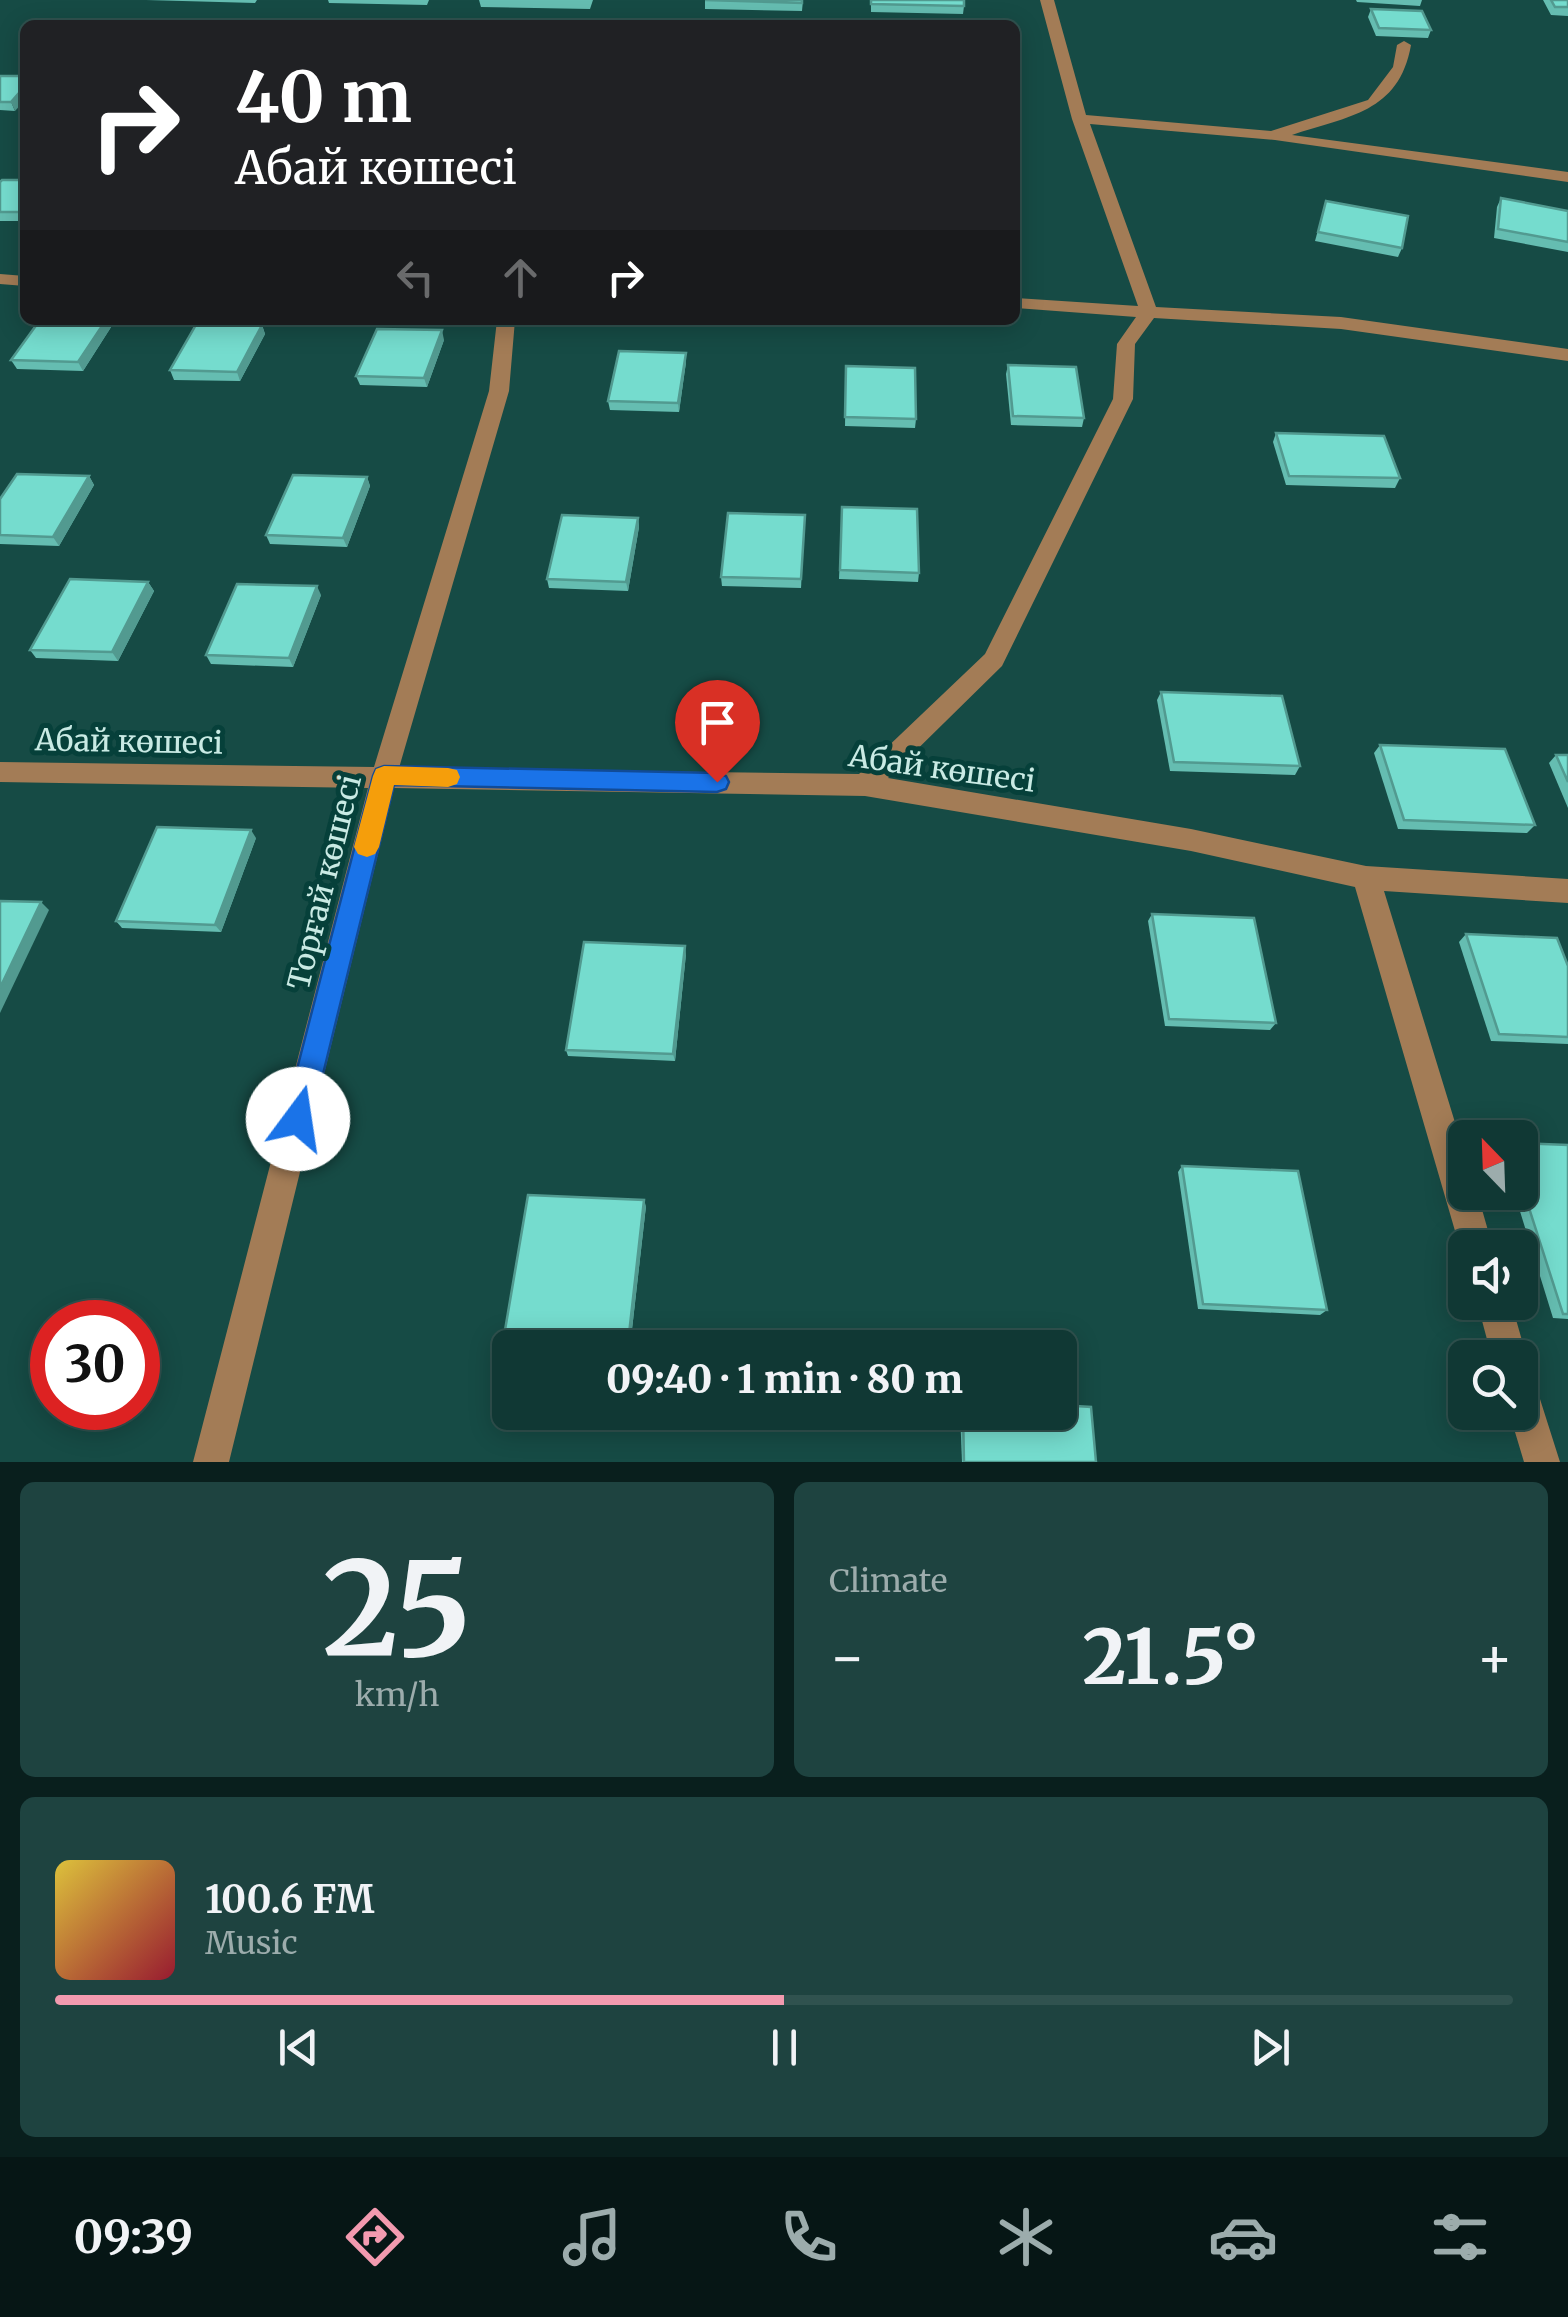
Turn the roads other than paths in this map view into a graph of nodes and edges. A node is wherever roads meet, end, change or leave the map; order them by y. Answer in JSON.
{"nodes":[{"id":1,"x":1047,"y":0,"type":"edge"},
{"id":2,"x":1404,"y":45,"type":"edge"},
{"id":3,"x":1080,"y":119,"type":"junction"},
{"id":4,"x":1272,"y":136,"type":"junction"},
{"id":5,"x":1568,"y":177,"type":"edge"},
{"id":6,"x":1020,"y":303,"type":"edge"},
{"id":7,"x":1149,"y":312,"type":"junction"},
{"id":8,"x":506,"y":325,"type":"edge"},
{"id":9,"x":1568,"y":354,"type":"edge"},
{"id":10,"x":0,"y":772,"type":"edge"},
{"id":11,"x":384,"y":776,"type":"junction"},
{"id":12,"x":865,"y":786,"type":"junction"},
{"id":13,"x":1366,"y":878,"type":"junction"},
{"id":14,"x":1568,"y":891,"type":"edge"},
{"id":15,"x":1472,"y":1230,"type":"edge"},
{"id":16,"x":1532,"y":1430,"type":"edge"},
{"id":17,"x":211,"y":1462,"type":"edge"},
{"id":18,"x":1542,"y":1462,"type":"edge"}],
"edges":[{"from":1,"to":3,"type":"street"},
{"from":2,"to":4,"type":"street"},
{"from":3,"to":4,"type":"street"},
{"from":3,"to":7,"type":"street"},
{"from":4,"to":5,"type":"street"},
{"from":6,"to":7,"type":"street"},
{"from":7,"to":9,"type":"street"},
{"from":7,"to":12,"type":"street"},
{"from":8,"to":11,"type":"street","name":"Торғай көшесі"},
{"from":10,"to":11,"type":"street","name":"Абай көшесі"},
{"from":11,"to":12,"type":"street","name":"Абай көшесі"},
{"from":11,"to":17,"type":"street","name":"Торғай көшесі"},
{"from":12,"to":13,"type":"street","name":"Абай көшесі"},
{"from":13,"to":14,"type":"street","name":"Абай көшесі"},
{"from":13,"to":15,"type":"street"},
{"from":16,"to":18,"type":"street"}]}
